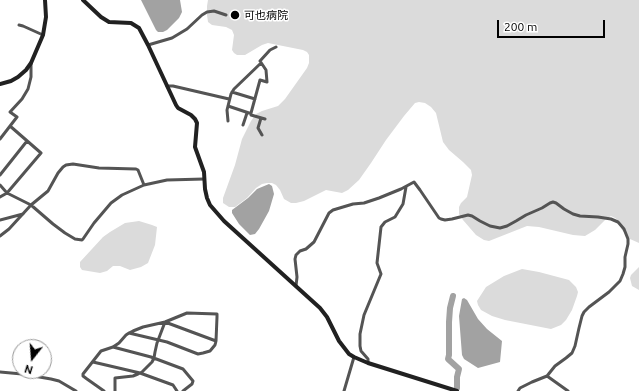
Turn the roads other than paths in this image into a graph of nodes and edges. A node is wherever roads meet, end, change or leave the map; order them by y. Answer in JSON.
{"nodes":[{"id":1,"x":45,"y":0,"type":"edge"},
{"id":2,"x":83,"y":0,"type":"edge"},
{"id":3,"x":226,"y":15,"type":"dead end"},
{"id":4,"x":19,"y":26,"type":"dead end"},
{"id":5,"x":42,"y":36,"type":"junction"},
{"id":6,"x":148,"y":46,"type":"junction"},
{"id":7,"x":276,"y":47,"type":"dead end"},
{"id":8,"x":31,"y":63,"type":"junction"},
{"id":9,"x":261,"y":63,"type":"junction"},
{"id":10,"x":0,"y":84,"type":"edge"},
{"id":11,"x":167,"y":86,"type":"junction"},
{"id":12,"x":232,"y":92,"type":"junction"},
{"id":13,"x":229,"y":99,"type":"junction"},
{"id":14,"x":255,"y":99,"type":"junction"},
{"id":15,"x":228,"y":106,"type":"junction"},
{"id":16,"x":249,"y":113,"type":"junction"},
{"id":17,"x":228,"y":122,"type":"dead end"},
{"id":18,"x":243,"y":125,"type":"dead end"},
{"id":19,"x":10,"y":126,"type":"junction"},
{"id":20,"x":262,"y":135,"type":"dead end"},
{"id":21,"x":0,"y":139,"type":"edge"},
{"id":22,"x":27,"y":141,"type":"junction"},
{"id":23,"x":0,"y":175,"type":"edge"},
{"id":24,"x":204,"y":179,"type":"junction"},
{"id":25,"x":0,"y":185,"type":"edge"},
{"id":26,"x":144,"y":185,"type":"junction"},
{"id":27,"x":406,"y":186,"type":"junction"},
{"id":28,"x":7,"y":193,"type":"junction"},
{"id":29,"x":0,"y":197,"type":"edge"},
{"id":30,"x":31,"y":205,"type":"junction"},
{"id":31,"x":23,"y":214,"type":"junction"},
{"id":32,"x":0,"y":220,"type":"edge"},
{"id":33,"x":0,"y":236,"type":"edge"},
{"id":34,"x":296,"y":286,"type":"junction"},
{"id":35,"x":165,"y":322,"type":"junction"},
{"id":36,"x":129,"y":333,"type":"junction"},
{"id":37,"x":159,"y":340,"type":"junction"},
{"id":38,"x":216,"y":341,"type":"junction"},
{"id":39,"x":113,"y":347,"type":"junction"},
{"id":40,"x":354,"y":357,"type":"junction"},
{"id":41,"x":154,"y":358,"type":"junction"},
{"id":42,"x":93,"y":362,"type":"junction"},
{"id":43,"x":368,"y":363,"type":"junction"},
{"id":44,"x":0,"y":372,"type":"edge"},
{"id":45,"x":140,"y":373,"type":"junction"},
{"id":46,"x":547,"y":376,"type":"junction"},
{"id":47,"x":76,"y":391,"type":"edge"},
{"id":48,"x":104,"y":391,"type":"edge"},
{"id":49,"x":115,"y":391,"type":"edge"},
{"id":50,"x":177,"y":391,"type":"edge"},
{"id":51,"x":183,"y":391,"type":"edge"},
{"id":52,"x":344,"y":391,"type":"edge"},
{"id":53,"x":457,"y":391,"type":"edge"},
{"id":54,"x":518,"y":391,"type":"edge"},
{"id":55,"x":568,"y":391,"type":"edge"}],
"edges":[{"from":1,"to":5,"type":"street"},
{"from":2,"to":6,"type":"street"},
{"from":3,"to":6,"type":"street"},
{"from":4,"to":5,"type":"street"},
{"from":5,"to":8,"type":"street"},
{"from":6,"to":11,"type":"street"},
{"from":7,"to":9,"type":"street"},
{"from":8,"to":10,"type":"street"},
{"from":8,"to":19,"type":"street"},
{"from":9,"to":12,"type":"street"},
{"from":9,"to":14,"type":"street"},
{"from":11,"to":13,"type":"street"},
{"from":11,"to":24,"type":"street"},
{"from":12,"to":13,"type":"street"},
{"from":12,"to":14,"type":"street"},
{"from":13,"to":15,"type":"street"},
{"from":14,"to":16,"type":"street"},
{"from":15,"to":16,"type":"street"},
{"from":15,"to":17,"type":"street"},
{"from":16,"to":18,"type":"street"},
{"from":16,"to":20,"type":"street"},
{"from":19,"to":21,"type":"street"},
{"from":19,"to":22,"type":"street"},
{"from":22,"to":23,"type":"street"},
{"from":22,"to":28,"type":"street"},
{"from":24,"to":26,"type":"street"},
{"from":24,"to":34,"type":"street"},
{"from":25,"to":28,"type":"street"},
{"from":26,"to":30,"type":"street"},
{"from":26,"to":30,"type":"street"},
{"from":27,"to":34,"type":"street"},
{"from":27,"to":43,"type":"street"},
{"from":27,"to":46,"type":"street"},
{"from":28,"to":29,"type":"street"},
{"from":28,"to":30,"type":"street"},
{"from":30,"to":31,"type":"street"},
{"from":31,"to":32,"type":"street"},
{"from":31,"to":33,"type":"street"},
{"from":34,"to":40,"type":"street"},
{"from":35,"to":36,"type":"street"},
{"from":35,"to":37,"type":"street"},
{"from":35,"to":38,"type":"street"},
{"from":35,"to":38,"type":"street"},
{"from":36,"to":37,"type":"street"},
{"from":36,"to":39,"type":"street"},
{"from":37,"to":38,"type":"street"},
{"from":37,"to":41,"type":"street"},
{"from":39,"to":41,"type":"street"},
{"from":39,"to":42,"type":"street"},
{"from":40,"to":43,"type":"street"},
{"from":40,"to":52,"type":"street"},
{"from":41,"to":45,"type":"street"},
{"from":41,"to":51,"type":"street"},
{"from":42,"to":45,"type":"street"},
{"from":42,"to":48,"type":"street"},
{"from":43,"to":53,"type":"street"},
{"from":44,"to":47,"type":"street"},
{"from":45,"to":49,"type":"street"},
{"from":45,"to":50,"type":"street"},
{"from":46,"to":54,"type":"street"},
{"from":46,"to":55,"type":"street"}]}
